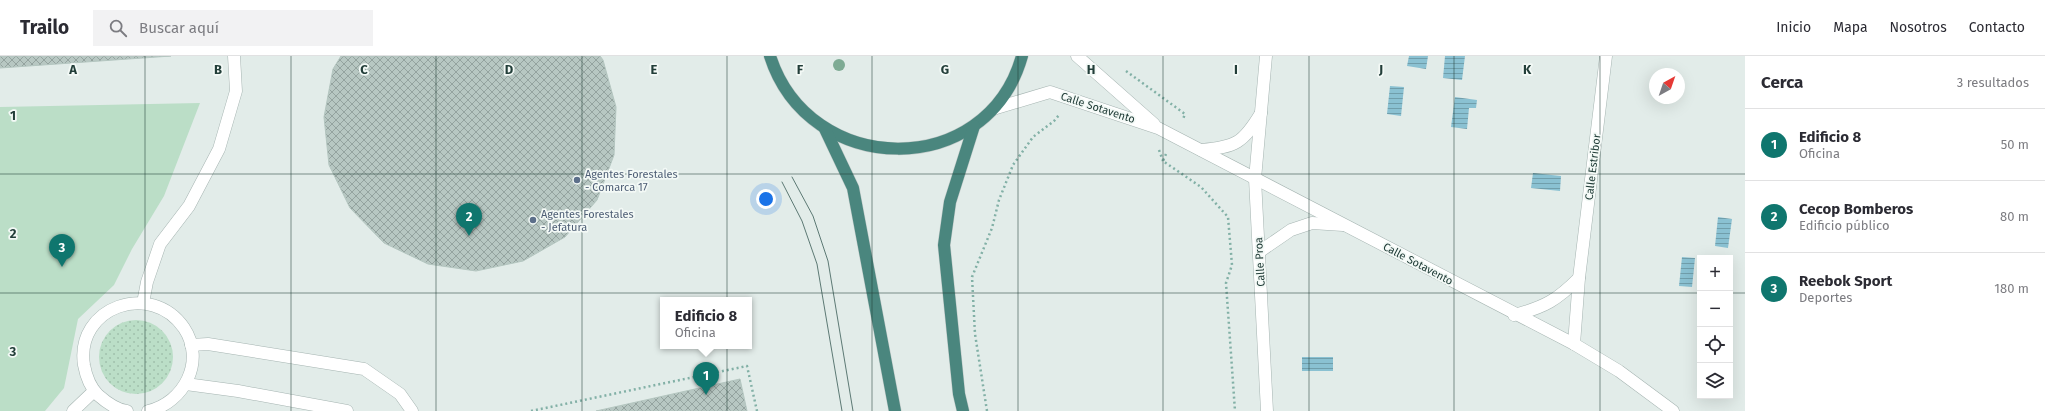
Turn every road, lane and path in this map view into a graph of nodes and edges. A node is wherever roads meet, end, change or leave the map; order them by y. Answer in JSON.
{"nodes":[{"id":1,"x":234,"y":56,"type":"edge"},
{"id":2,"x":770,"y":56,"type":"edge"},
{"id":3,"x":1022,"y":56,"type":"edge"},
{"id":4,"x":1077,"y":56,"type":"edge"},
{"id":5,"x":1266,"y":56,"type":"edge"},
{"id":6,"x":1606,"y":56,"type":"edge"},
{"id":7,"x":1121,"y":68,"type":"dead end"},
{"id":8,"x":1072,"y":99,"type":"junction"},
{"id":9,"x":993,"y":109,"type":"junction"},
{"id":10,"x":1261,"y":113,"type":"junction"},
{"id":11,"x":974,"y":126,"type":"junction"},
{"id":12,"x":1158,"y":128,"type":"junction"},
{"id":13,"x":825,"y":129,"type":"junction"},
{"id":14,"x":1175,"y":136,"type":"junction"},
{"id":15,"x":1201,"y":150,"type":"junction"},
{"id":16,"x":1256,"y":180,"type":"junction"},
{"id":17,"x":1343,"y":225,"type":"junction"},
{"id":18,"x":1259,"y":252,"type":"junction"},
{"id":19,"x":1579,"y":278,"type":"junction"},
{"id":20,"x":143,"y":302,"type":"junction"},
{"id":21,"x":1514,"y":315,"type":"junction"},
{"id":22,"x":1574,"y":344,"type":"junction"},
{"id":23,"x":191,"y":345,"type":"junction"},
{"id":24,"x":186,"y":384,"type":"junction"},
{"id":25,"x":94,"y":391,"type":"junction"},
{"id":26,"x":73,"y":411,"type":"edge"},
{"id":27,"x":127,"y":411,"type":"edge"},
{"id":28,"x":148,"y":411,"type":"edge"},
{"id":29,"x":348,"y":411,"type":"edge"},
{"id":30,"x":412,"y":411,"type":"edge"},
{"id":31,"x":531,"y":411,"type":"edge"},
{"id":32,"x":757,"y":411,"type":"edge"},
{"id":33,"x":895,"y":411,"type":"edge"},
{"id":34,"x":963,"y":411,"type":"edge"},
{"id":35,"x":987,"y":411,"type":"edge"},
{"id":36,"x":1235,"y":411,"type":"edge"},
{"id":37,"x":1267,"y":411,"type":"edge"},
{"id":38,"x":1673,"y":411,"type":"edge"}],
"edges":[{"from":1,"to":20,"type":"street"},
{"from":2,"to":13,"type":"highway"},
{"from":3,"to":9,"type":"highway"},
{"from":4,"to":12,"type":"street","name":"Calle Sotavento"},
{"from":5,"to":10,"type":"street","name":"Calle Proa"},
{"from":6,"to":19,"type":"street","name":"Calle Estribor"},
{"from":7,"to":14,"type":"path"},
{"from":8,"to":9,"type":"street","name":"Calle Sotavento"},
{"from":8,"to":12,"type":"street","name":"Calle Sotavento"},
{"from":8,"to":35,"type":"path"},
{"from":9,"to":11,"type":"highway"},
{"from":10,"to":15,"type":"street","name":"Calle Proa"},
{"from":10,"to":16,"type":"street","name":"Calle Proa"},
{"from":11,"to":13,"type":"highway"},
{"from":11,"to":34,"type":"highway"},
{"from":12,"to":14,"type":"street","name":"Calle Sotavento"},
{"from":13,"to":33,"type":"highway"},
{"from":14,"to":15,"type":"street","name":"Calle Sotavento"},
{"from":14,"to":36,"type":"path"},
{"from":15,"to":16,"type":"street","name":"Calle Sotavento"},
{"from":16,"to":17,"type":"street","name":"Calle Sotavento"},
{"from":16,"to":18,"type":"street","name":"Calle Proa"},
{"from":17,"to":18,"type":"street"},
{"from":17,"to":21,"type":"street","name":"Calle Sotavento"},
{"from":18,"to":37,"type":"street","name":"Calle Proa"},
{"from":19,"to":21,"type":"street"},
{"from":19,"to":22,"type":"street","name":"Calle Estribor"},
{"from":20,"to":23,"type":"street"},
{"from":20,"to":25,"type":"street"},
{"from":21,"to":22,"type":"street","name":"Calle Sotavento"},
{"from":22,"to":38,"type":"street","name":"Calle Sotavento"},
{"from":23,"to":24,"type":"street"},
{"from":23,"to":30,"type":"street"},
{"from":24,"to":28,"type":"street"},
{"from":24,"to":29,"type":"street"},
{"from":25,"to":26,"type":"street"},
{"from":25,"to":27,"type":"street"},
{"from":31,"to":32,"type":"path"}]}
